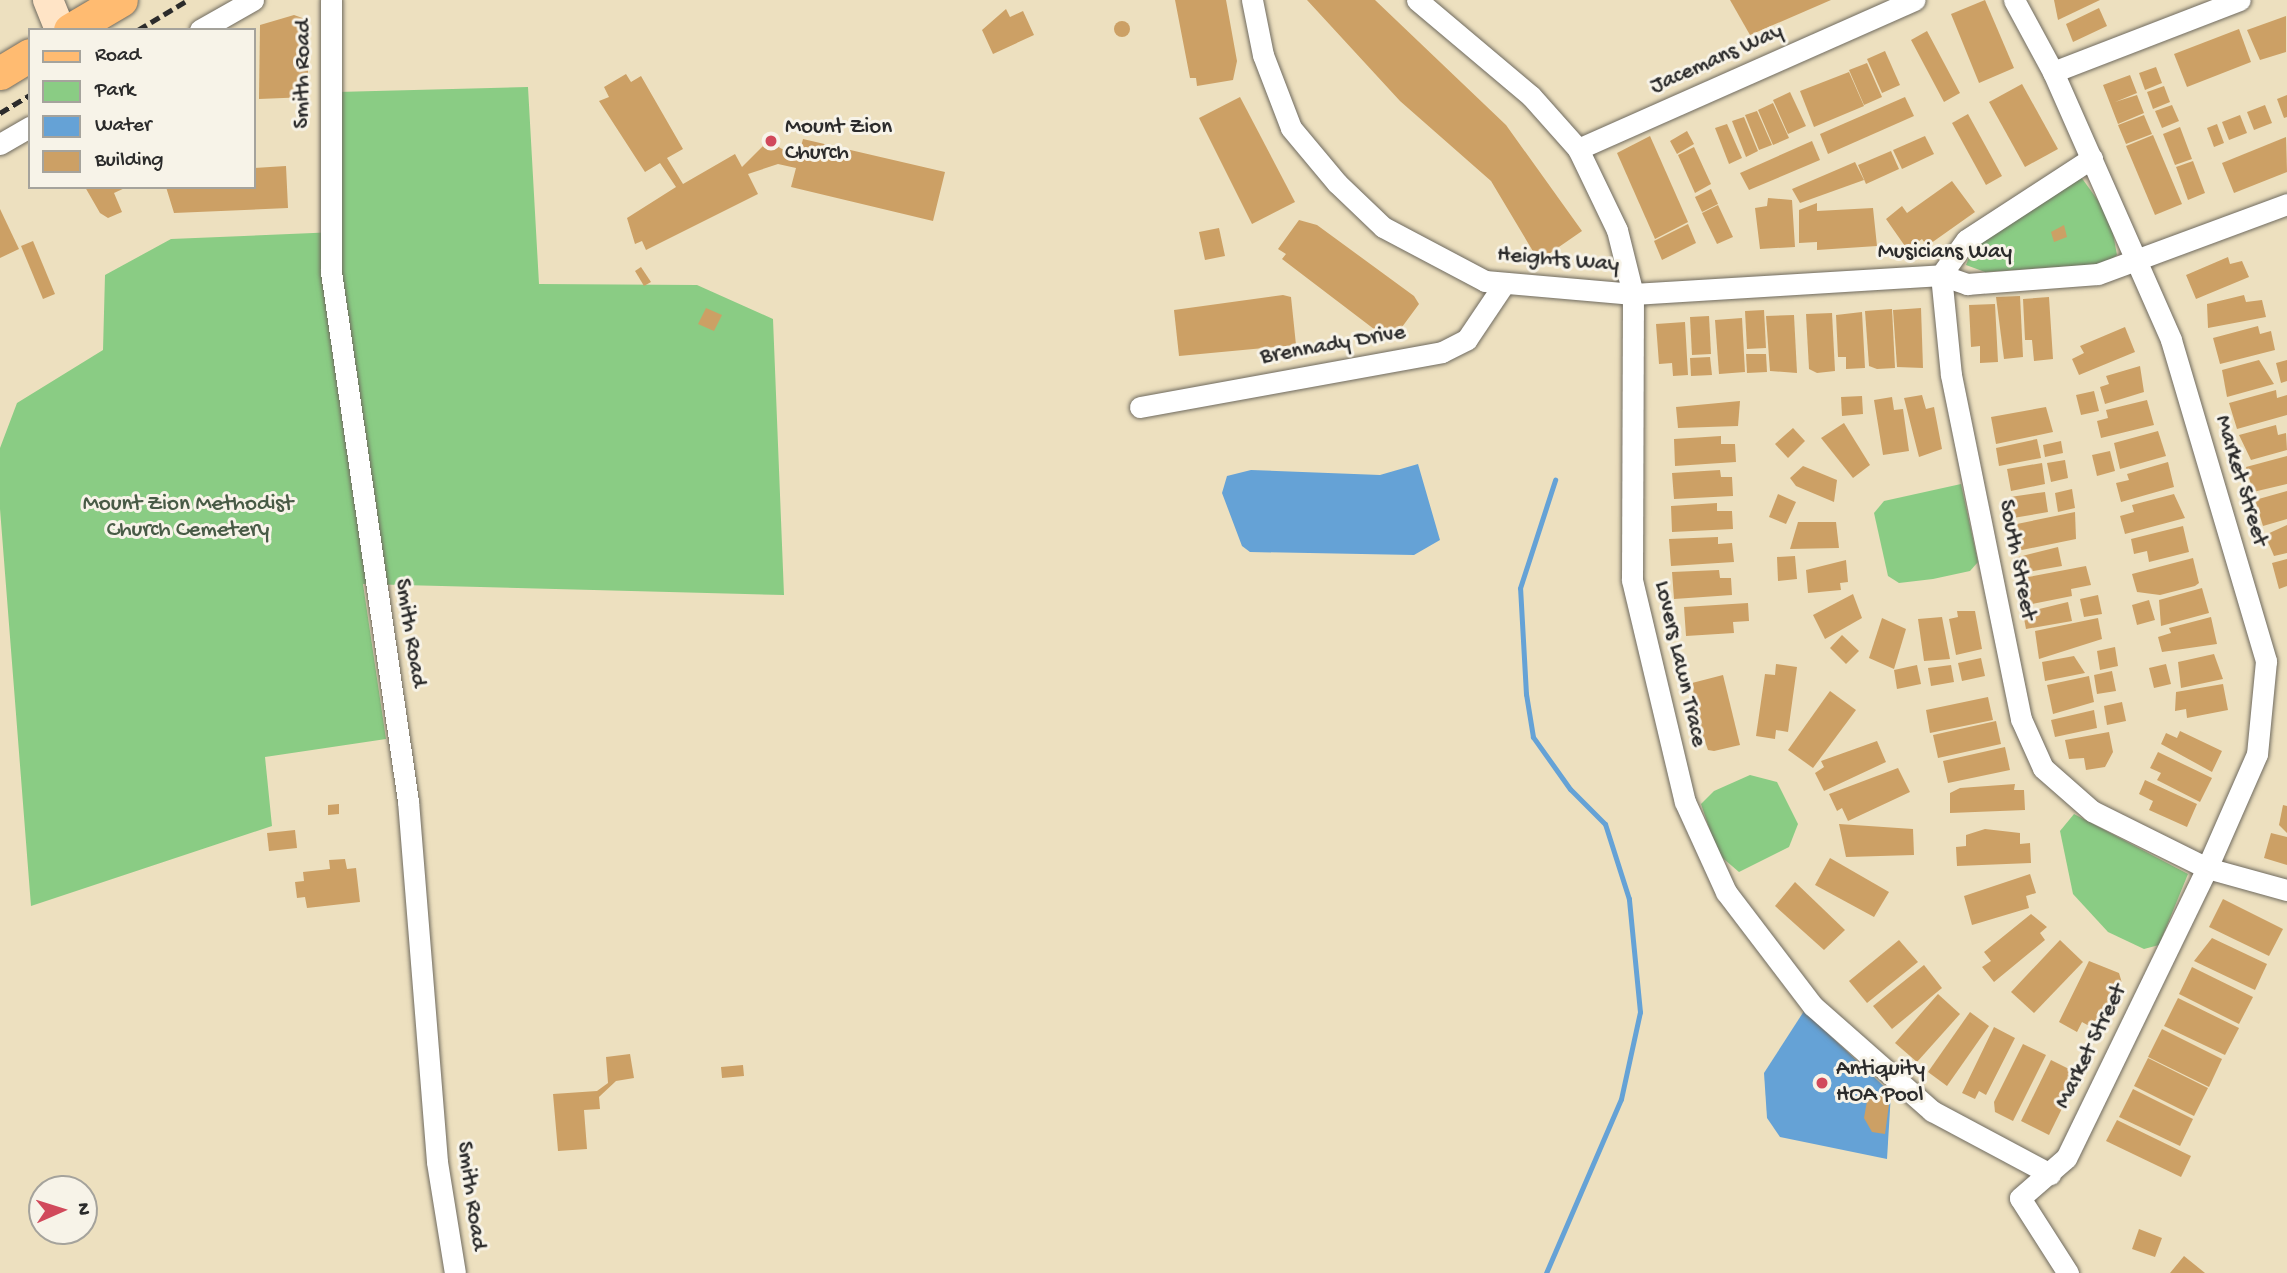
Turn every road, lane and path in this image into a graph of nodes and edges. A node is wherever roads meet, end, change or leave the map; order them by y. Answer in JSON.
{"nodes":[{"id":1,"x":48,"y":0,"type":"edge"},
{"id":2,"x":121,"y":0,"type":"edge"},
{"id":3,"x":253,"y":0,"type":"edge"},
{"id":4,"x":331,"y":0,"type":"edge"},
{"id":5,"x":1252,"y":0,"type":"edge"},
{"id":6,"x":1417,"y":0,"type":"edge"},
{"id":7,"x":1915,"y":0,"type":"edge"},
{"id":8,"x":2014,"y":0,"type":"edge"},
{"id":9,"x":2240,"y":0,"type":"edge"},
{"id":10,"x":59,"y":28,"type":"edge"},
{"id":11,"x":73,"y":28,"type":"edge"},
{"id":12,"x":204,"y":28,"type":"edge"},
{"id":13,"x":28,"y":56,"type":"edge"},
{"id":14,"x":2053,"y":72,"type":"junction"},
{"id":15,"x":0,"y":73,"type":"edge"},
{"id":16,"x":28,"y":128,"type":"edge"},
{"id":17,"x":0,"y":144,"type":"edge"},
{"id":18,"x":1578,"y":149,"type":"junction"},
{"id":19,"x":2092,"y":158,"type":"junction"},
{"id":20,"x":2287,"y":204,"type":"edge"},
{"id":21,"x":2140,"y":262,"type":"junction"},
{"id":22,"x":1941,"y":275,"type":"junction"},
{"id":23,"x":1504,"y":284,"type":"junction"},
{"id":24,"x":1633,"y":294,"type":"junction"},
{"id":25,"x":1140,"y":407,"type":"dead end"},
{"id":26,"x":2277,"y":661,"type":"edge"},
{"id":27,"x":2207,"y":868,"type":"junction"},
{"id":28,"x":2287,"y":890,"type":"edge"},
{"id":29,"x":2050,"y":1174,"type":"junction"},
{"id":30,"x":455,"y":1273,"type":"edge"},
{"id":31,"x":2068,"y":1273,"type":"edge"}],
"edges":[{"from":1,"to":10,"type":"street"},
{"from":2,"to":11,"type":"main road"},
{"from":3,"to":12,"type":"street"},
{"from":4,"to":30,"type":"street","name":"Smith Road"},
{"from":5,"to":23,"type":"street","name":"Heights Way"},
{"from":6,"to":18,"type":"street","name":"Lovers Lawn Trace"},
{"from":7,"to":18,"type":"street","name":"Jacemans Way"},
{"from":8,"to":14,"type":"street","name":"Market Street"},
{"from":9,"to":14,"type":"street"},
{"from":13,"to":15,"type":"main road"},
{"from":14,"to":19,"type":"street","name":"Market Street"},
{"from":16,"to":17,"type":"street"},
{"from":18,"to":24,"type":"street","name":"Lovers Lawn Trace"},
{"from":19,"to":21,"type":"street","name":"Market Street"},
{"from":19,"to":22,"type":"street"},
{"from":20,"to":21,"type":"street","name":"Musicians Way"},
{"from":21,"to":22,"type":"street","name":"Musicians Way"},
{"from":21,"to":26,"type":"street","name":"Market Street"},
{"from":22,"to":24,"type":"street","name":"Musicians Way"},
{"from":22,"to":27,"type":"street","name":"South Street"},
{"from":23,"to":24,"type":"street","name":"Heights Way"},
{"from":23,"to":25,"type":"street","name":"Brennady Drive"},
{"from":24,"to":29,"type":"street","name":"Lovers Lawn Trace"},
{"from":26,"to":27,"type":"street","name":"Market Street"},
{"from":27,"to":28,"type":"street","name":"South Street"},
{"from":27,"to":29,"type":"street","name":"Market Street"},
{"from":29,"to":31,"type":"street","name":"Market Street"}]}
